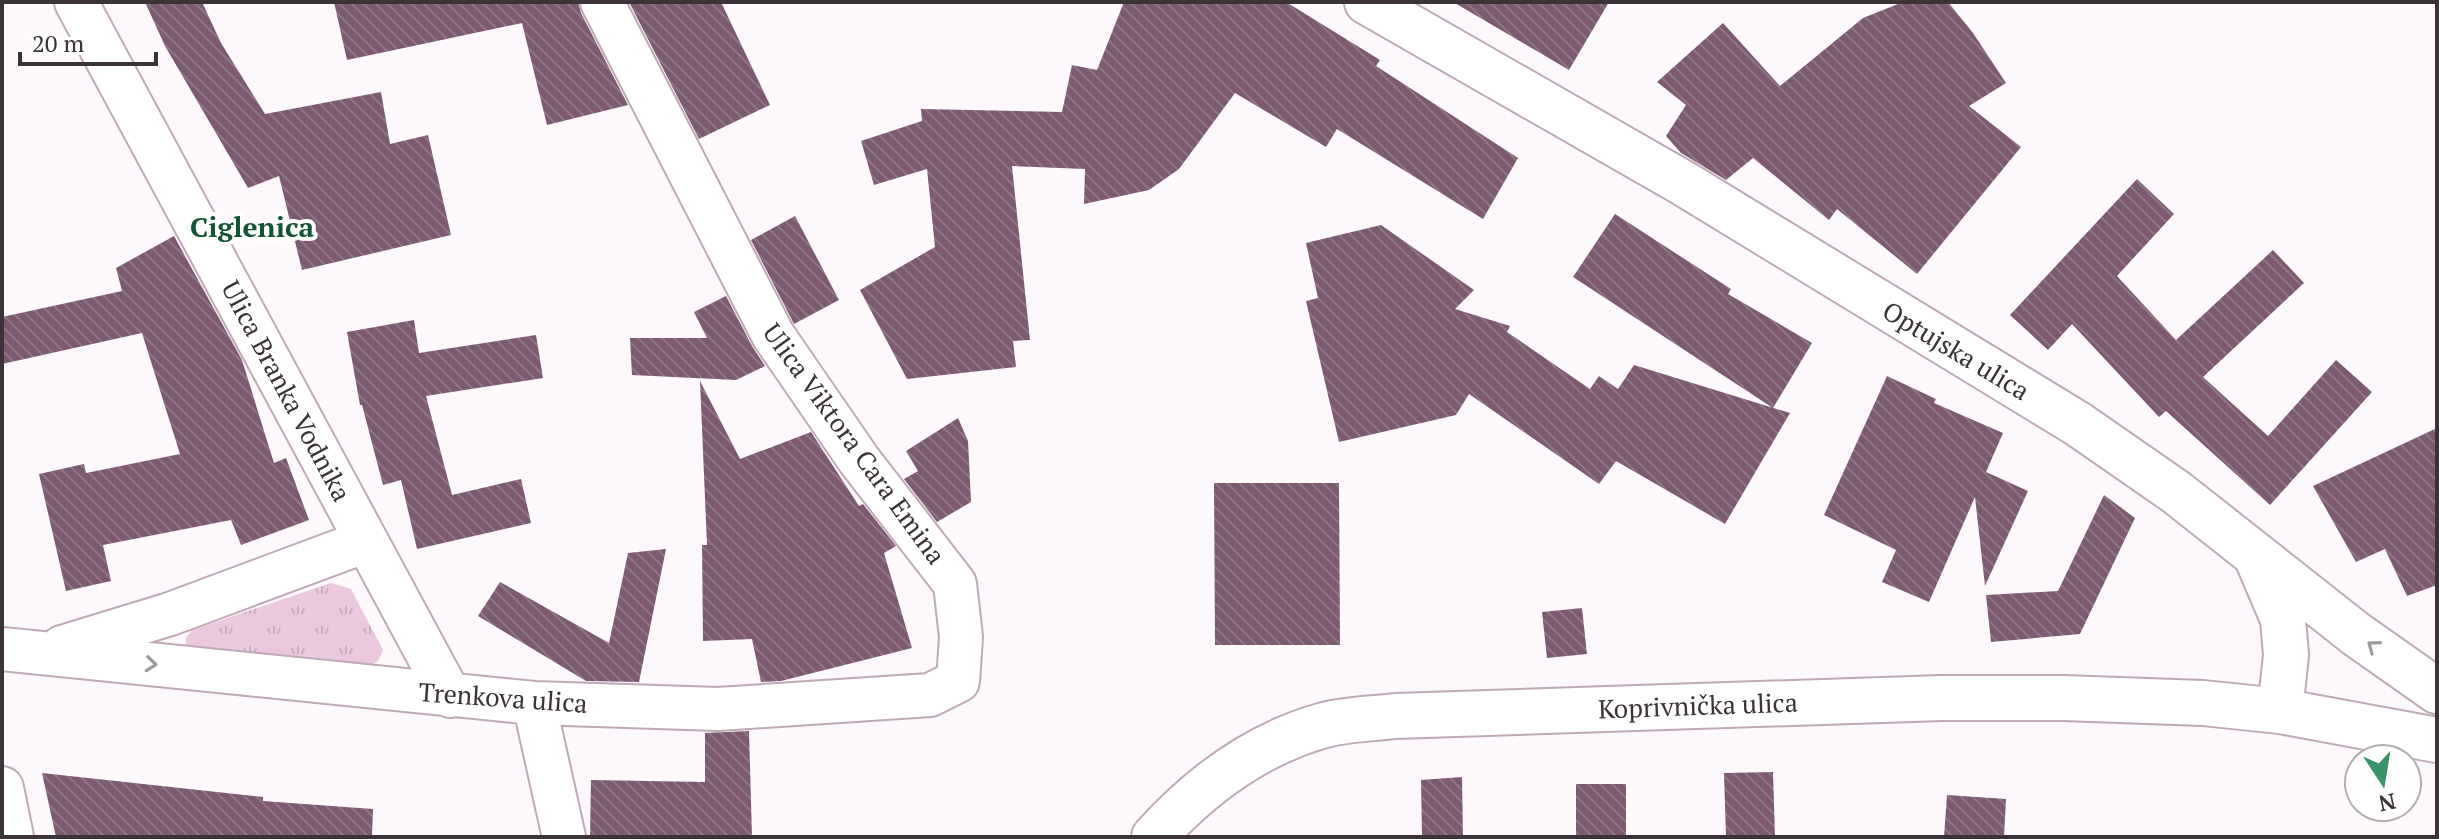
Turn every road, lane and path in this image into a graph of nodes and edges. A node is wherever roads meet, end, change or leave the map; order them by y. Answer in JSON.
{"nodes":[{"id":1,"x":76,"y":2,"type":"edge"},
{"id":2,"x":602,"y":2,"type":"edge"},
{"id":3,"x":1367,"y":2,"type":"edge"},
{"id":4,"x":366,"y":541,"type":"junction"},
{"id":5,"x":2255,"y":552,"type":"junction"},
{"id":6,"x":2,"y":649,"type":"edge"},
{"id":7,"x":46,"y":652,"type":"junction"},
{"id":8,"x":958,"y":681,"type":"joint"},
{"id":9,"x":2437,"y":691,"type":"edge"},
{"id":10,"x":450,"y":696,"type":"junction"},
{"id":11,"x":534,"y":703,"type":"junction"},
{"id":12,"x":2280,"y":711,"type":"junction"},
{"id":13,"x":2437,"y":740,"type":"edge"},
{"id":14,"x":2,"y":788,"type":"edge"},
{"id":15,"x":12,"y":837,"type":"edge"},
{"id":16,"x":564,"y":837,"type":"edge"},
{"id":17,"x":1154,"y":837,"type":"edge"}],
"edges":[{"from":1,"to":4,"type":"street","name":"Ulica Branka Vodnika"},
{"from":2,"to":8,"type":"street","name":"Ulica Viktora Cara Emina"},
{"from":3,"to":5,"type":"main road","name":"Optujska ulica"},
{"from":4,"to":7,"type":"street","name":"Trenkova ulica"},
{"from":4,"to":10,"type":"street","name":"Ulica Branka Vodnika"},
{"from":9,"to":5,"type":"main road","name":"Optujska ulica","one_way":true},
{"from":5,"to":12,"type":"main road"},
{"from":6,"to":7,"type":"street","name":"Trenkova ulica"},
{"from":7,"to":10,"type":"street","name":"Trenkova ulica","one_way":true},
{"from":8,"to":11,"type":"street","name":"Trenkova ulica"},
{"from":10,"to":11,"type":"street","name":"Trenkova ulica"},
{"from":11,"to":16,"type":"street"},
{"from":12,"to":13,"type":"main road"},
{"from":12,"to":17,"type":"main road","name":"Koprivnička ulica"},
{"from":14,"to":15,"type":"street"}]}
